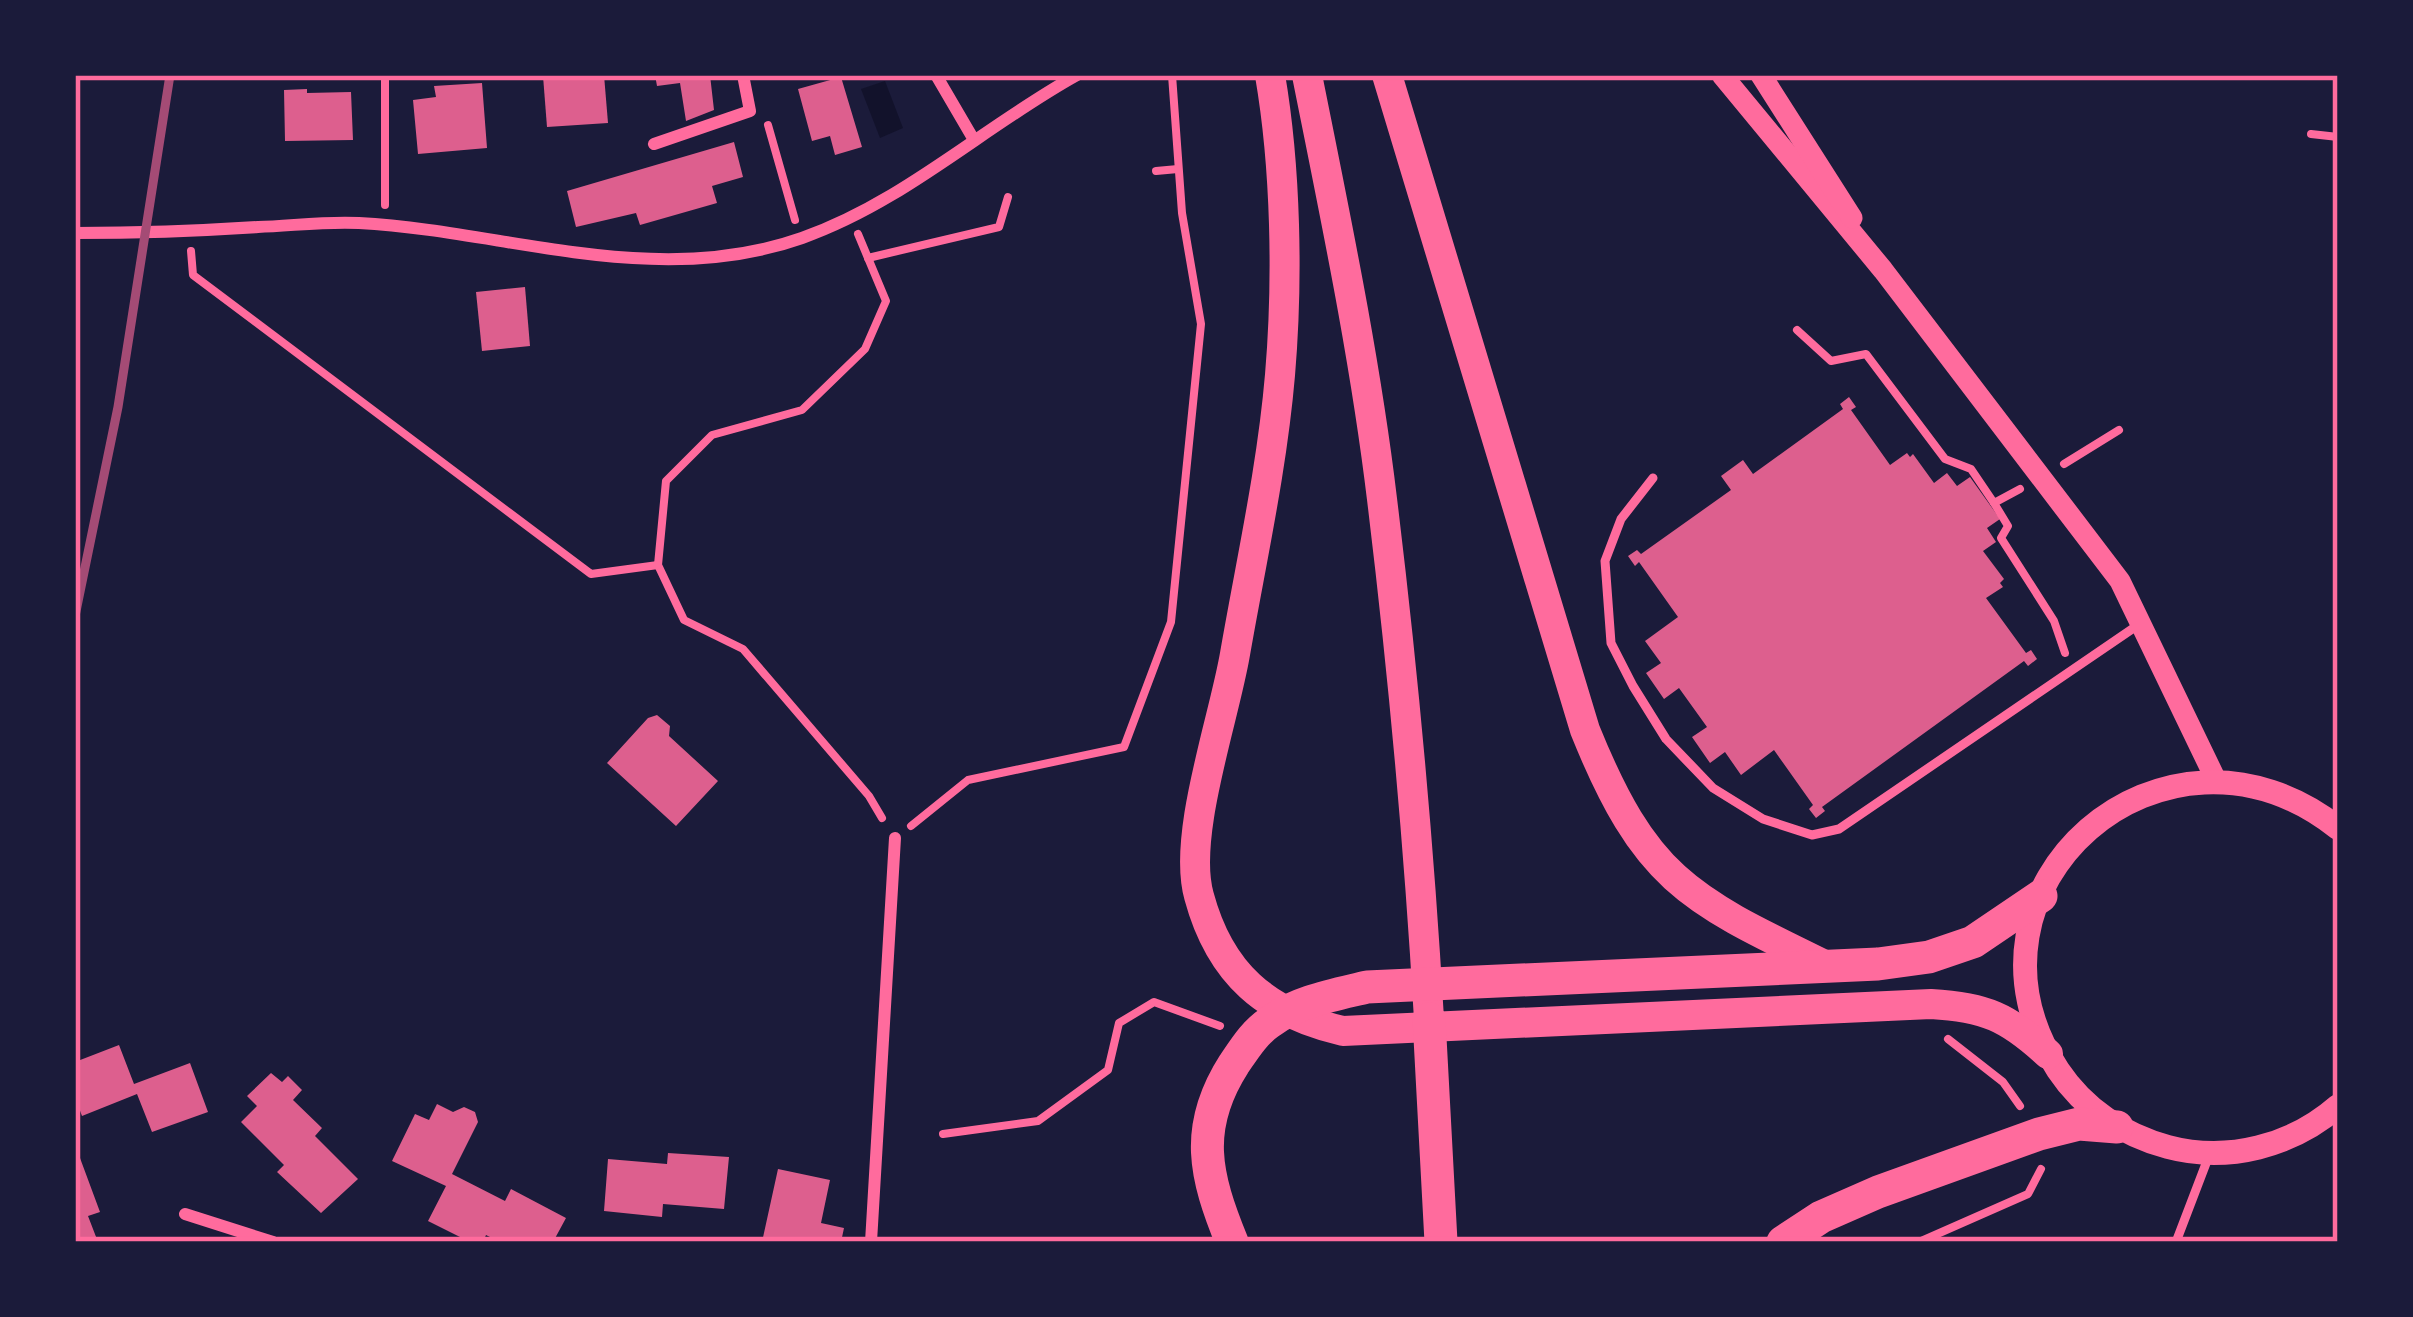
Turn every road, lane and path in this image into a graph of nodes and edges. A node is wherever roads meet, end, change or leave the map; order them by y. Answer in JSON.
{"nodes":[{"id":1,"x":385,"y":75,"type":"edge"},
{"id":2,"x":742,"y":75,"type":"edge"},
{"id":3,"x":936,"y":75,"type":"edge"},
{"id":4,"x":1077,"y":75,"type":"edge"},
{"id":5,"x":1172,"y":75,"type":"edge"},
{"id":6,"x":1270,"y":75,"type":"edge"},
{"id":7,"x":1306,"y":75,"type":"edge"},
{"id":8,"x":1387,"y":75,"type":"edge"},
{"id":9,"x":1722,"y":75,"type":"edge"},
{"id":10,"x":1761,"y":75,"type":"edge"},
{"id":11,"x":750,"y":111,"type":"junction"},
{"id":12,"x":2311,"y":134,"type":"dead end"},
{"id":13,"x":2338,"y":137,"type":"edge"},
{"id":14,"x":974,"y":140,"type":"junction"},
{"id":15,"x":654,"y":144,"type":"dead end"},
{"id":16,"x":1178,"y":169,"type":"junction"},
{"id":17,"x":1156,"y":171,"type":"dead end"},
{"id":18,"x":1008,"y":197,"type":"dead end"},
{"id":19,"x":851,"y":217,"type":"junction"},
{"id":20,"x":384,"y":225,"type":"junction"},
{"id":21,"x":190,"y":231,"type":"junction"},
{"id":22,"x":75,"y":233,"type":"edge"},
{"id":23,"x":800,"y":239,"type":"junction"},
{"id":24,"x":868,"y":258,"type":"junction"},
{"id":25,"x":1883,"y":270,"type":"junction"},
{"id":26,"x":1797,"y":330,"type":"dead end"},
{"id":27,"x":2119,"y":430,"type":"dead end"},
{"id":28,"x":2078,"y":455,"type":"dead end"},
{"id":29,"x":2042,"y":476,"type":"junction"},
{"id":30,"x":1653,"y":478,"type":"dead end"},
{"id":31,"x":1994,"y":503,"type":"junction"},
{"id":32,"x":658,"y":565,"type":"junction"},
{"id":33,"x":2140,"y":623,"type":"junction"},
{"id":34,"x":2071,"y":671,"type":"junction"},
{"id":35,"x":2216,"y":780,"type":"junction"},
{"id":36,"x":2338,"y":828,"type":"edge"},
{"id":37,"x":895,"y":838,"type":"junction"},
{"id":38,"x":2041,"y":896,"type":"junction"},
{"id":39,"x":1829,"y":967,"type":"junction"},
{"id":40,"x":1284,"y":1014,"type":"junction"},
{"id":41,"x":1429,"y":1019,"type":"junction"},
{"id":42,"x":1941,"y":1034,"type":"dead end"},
{"id":43,"x":1251,"y":1037,"type":"junction"},
{"id":44,"x":2048,"y":1054,"type":"junction"},
{"id":45,"x":2338,"y":1106,"type":"edge"},
{"id":46,"x":2117,"y":1127,"type":"junction"},
{"id":47,"x":2039,"y":1133,"type":"junction"},
{"id":48,"x":943,"y":1134,"type":"dead end"},
{"id":49,"x":2210,"y":1154,"type":"junction"},
{"id":50,"x":184,"y":1214,"type":"dead end"},
{"id":51,"x":273,"y":1242,"type":"edge"},
{"id":52,"x":872,"y":1242,"type":"edge"},
{"id":53,"x":1232,"y":1242,"type":"edge"},
{"id":54,"x":1423,"y":1242,"type":"edge"},
{"id":55,"x":1441,"y":1242,"type":"edge"},
{"id":56,"x":1783,"y":1242,"type":"edge"},
{"id":57,"x":1919,"y":1242,"type":"edge"},
{"id":58,"x":2176,"y":1242,"type":"edge"}],
"edges":[{"from":1,"to":20,"type":"path"},
{"from":2,"to":11,"type":"street"},
{"from":3,"to":14,"type":"street"},
{"from":4,"to":14,"type":"street"},
{"from":5,"to":16,"type":"path"},
{"from":6,"to":40,"type":"main road"},
{"from":7,"to":41,"type":"main road"},
{"from":8,"to":39,"type":"main road"},
{"from":9,"to":25,"type":"street"},
{"from":10,"to":25,"type":"street"},
{"from":11,"to":15,"type":"street"},
{"from":11,"to":23,"type":"path"},
{"from":12,"to":13,"type":"path"},
{"from":14,"to":19,"type":"street"},
{"from":16,"to":17,"type":"path"},
{"from":16,"to":37,"type":"path"},
{"from":18,"to":24,"type":"path"},
{"from":19,"to":23,"type":"street"},
{"from":19,"to":24,"type":"path"},
{"from":20,"to":21,"type":"street"},
{"from":20,"to":23,"type":"street"},
{"from":21,"to":22,"type":"street"},
{"from":21,"to":32,"type":"path"},
{"from":24,"to":32,"type":"path"},
{"from":25,"to":29,"type":"street"},
{"from":26,"to":31,"type":"path"},
{"from":27,"to":28,"type":"path"},
{"from":29,"to":31,"type":"path"},
{"from":29,"to":33,"type":"street"},
{"from":30,"to":34,"type":"lane"},
{"from":31,"to":34,"type":"path"},
{"from":32,"to":37,"type":"path"},
{"from":33,"to":34,"type":"lane"},
{"from":33,"to":35,"type":"street"},
{"from":35,"to":36,"type":"main road"},
{"from":35,"to":38,"type":"main road"},
{"from":37,"to":52,"type":"street"},
{"from":38,"to":39,"type":"highway"},
{"from":38,"to":44,"type":"main road"},
{"from":39,"to":40,"type":"highway"},
{"from":40,"to":43,"type":"highway"},
{"from":40,"to":44,"type":"main road"},
{"from":41,"to":54,"type":"highway"},
{"from":41,"to":55,"type":"highway"},
{"from":42,"to":47,"type":"path"},
{"from":43,"to":48,"type":"path"},
{"from":43,"to":53,"type":"highway"},
{"from":44,"to":46,"type":"main road"},
{"from":45,"to":49,"type":"main road"},
{"from":46,"to":47,"type":"highway"},
{"from":46,"to":49,"type":"main road"},
{"from":47,"to":56,"type":"highway"},
{"from":47,"to":57,"type":"path"},
{"from":49,"to":58,"type":"lane"},
{"from":50,"to":51,"type":"street"}]}
